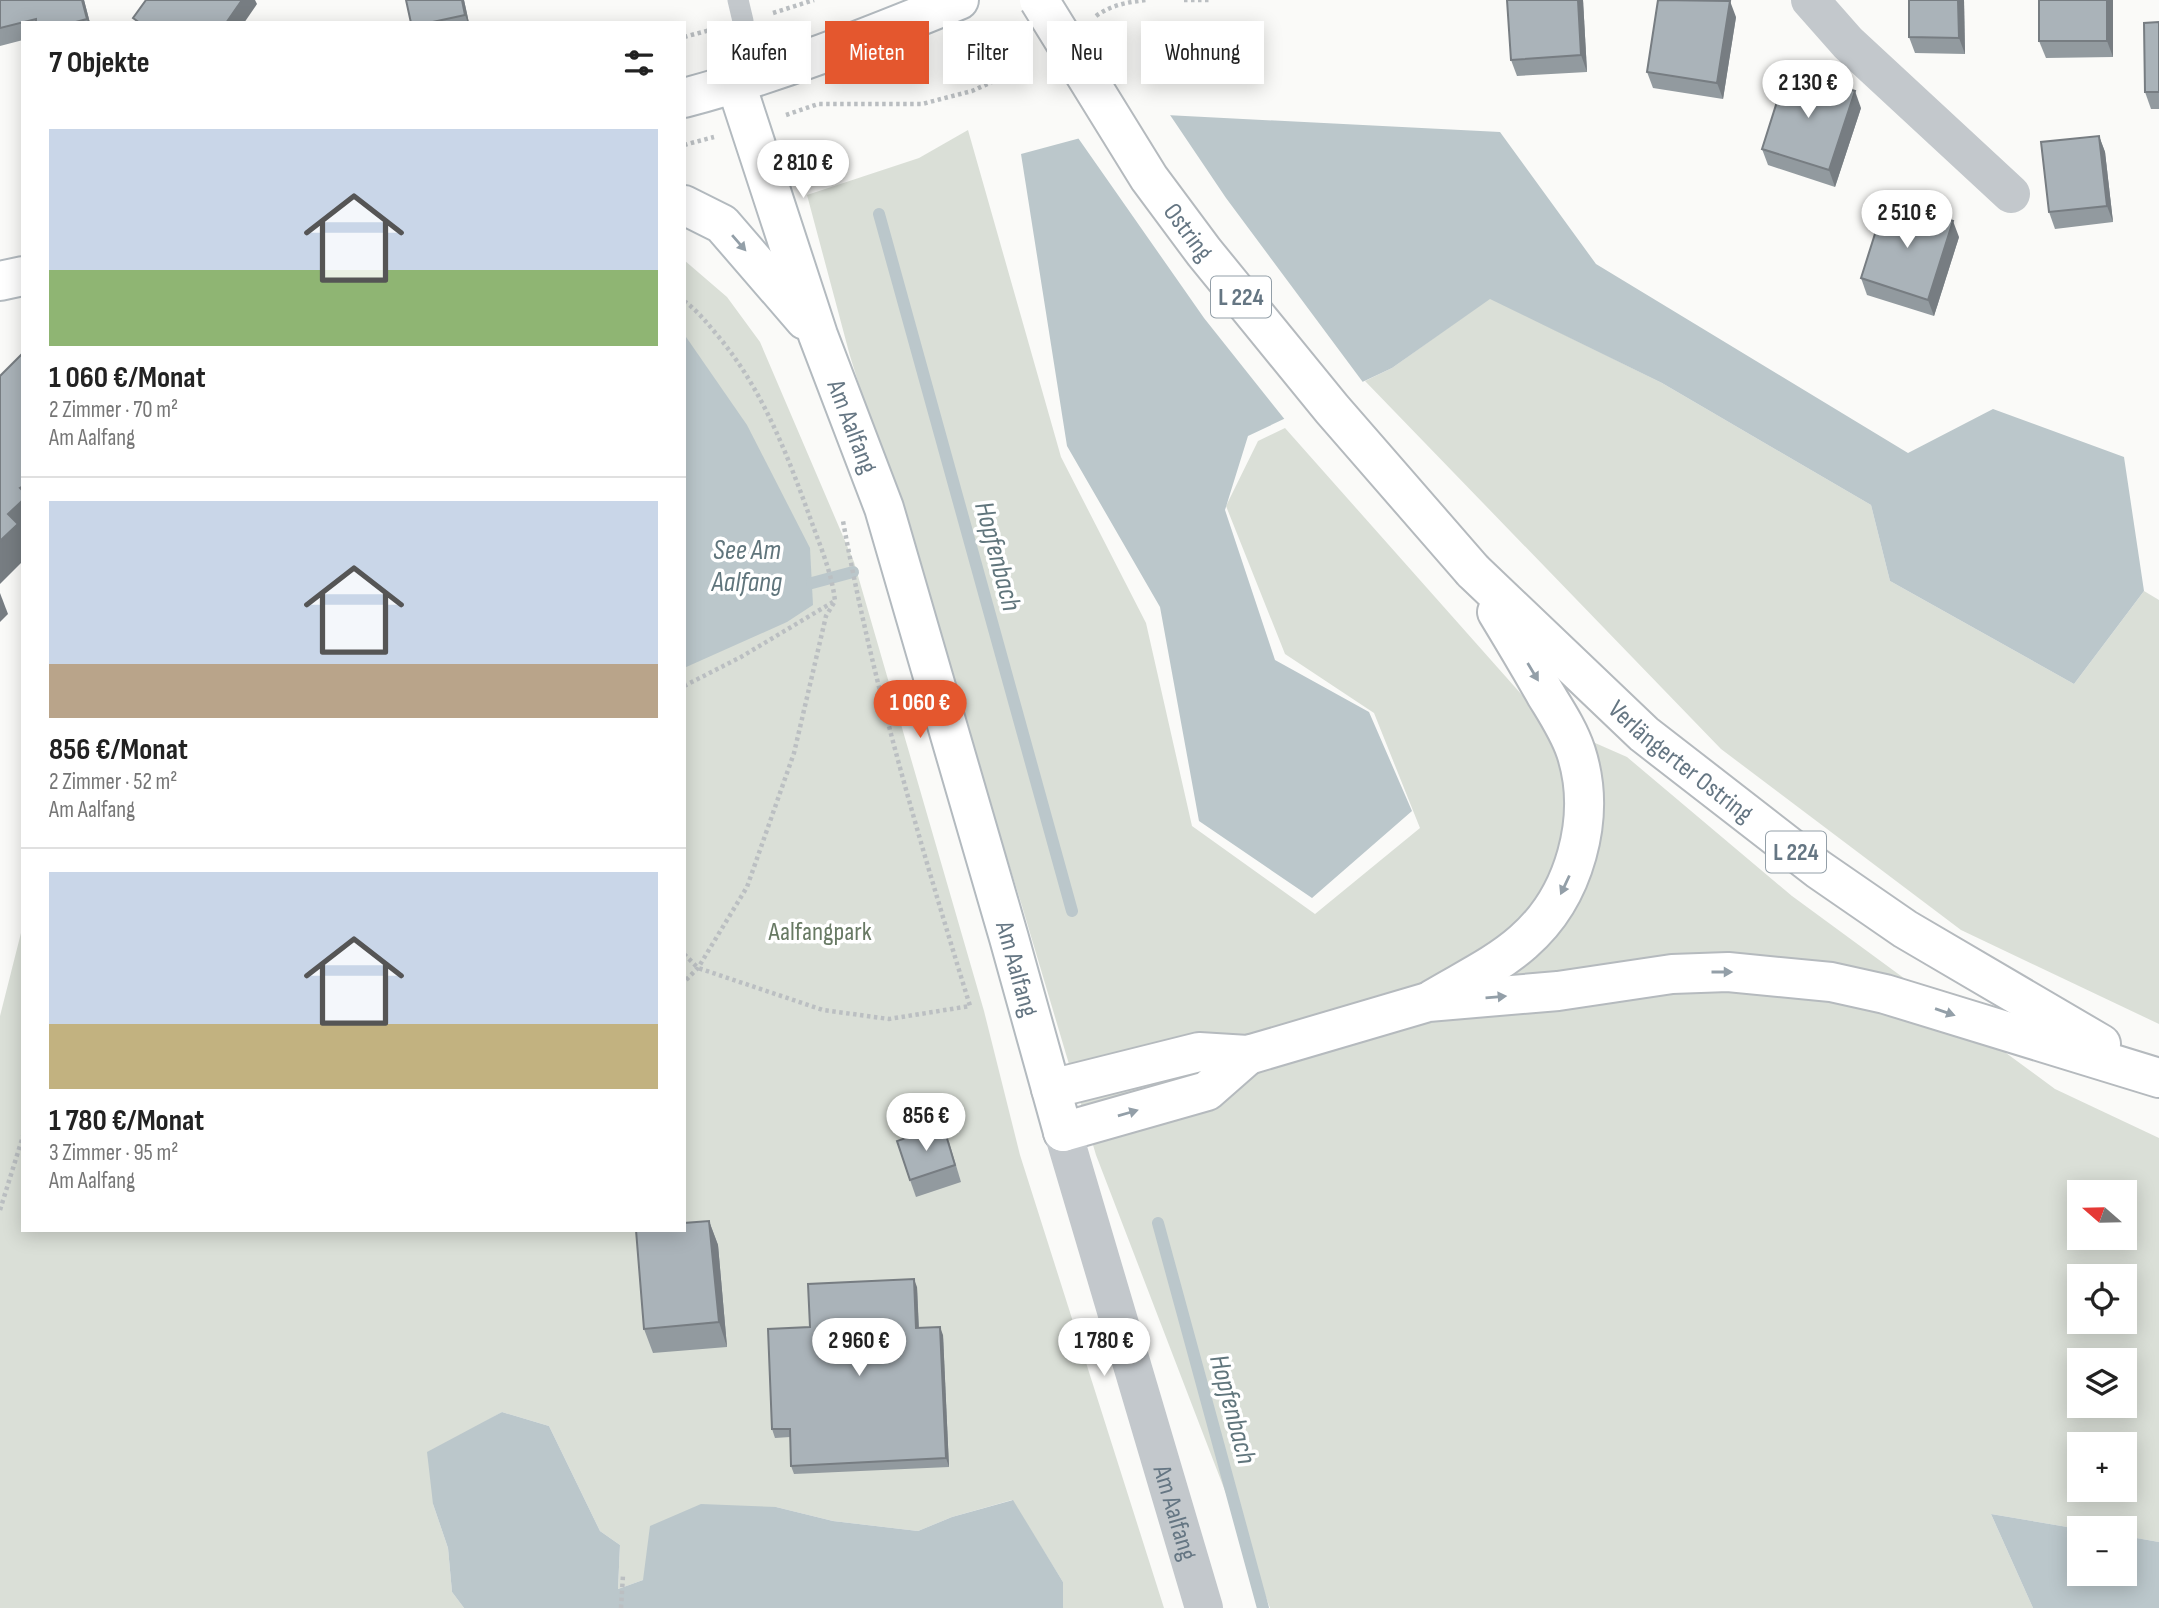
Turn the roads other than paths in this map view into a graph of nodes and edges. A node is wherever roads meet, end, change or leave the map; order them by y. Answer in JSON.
{"nodes":[{"id":1,"x":738,"y":0,"type":"edge"},
{"id":2,"x":959,"y":0,"type":"edge"},
{"id":3,"x":1039,"y":0,"type":"edge"},
{"id":4,"x":1810,"y":0,"type":"edge"},
{"id":5,"x":743,"y":21,"type":"road end"},
{"id":6,"x":736,"y":85,"type":"junction"},
{"id":7,"x":686,"y":98,"type":"edge"},
{"id":8,"x":2011,"y":194,"type":"dead end"},
{"id":9,"x":686,"y":206,"type":"edge"},
{"id":10,"x":21,"y":276,"type":"edge"},
{"id":11,"x":0,"y":281,"type":"edge"},
{"id":12,"x":818,"y":335,"type":"junction"},
{"id":13,"x":1473,"y":571,"type":"junction"},
{"id":14,"x":1428,"y":1002,"type":"junction"},
{"id":15,"x":1248,"y":1055,"type":"junction"},
{"id":16,"x":2159,"y":1078,"type":"edge"},
{"id":17,"x":1051,"y":1089,"type":"junction"},
{"id":18,"x":1063,"y":1132,"type":"junction"},
{"id":19,"x":1204,"y":1608,"type":"edge"}],
"edges":[{"from":1,"to":5,"type":"lane"},
{"from":2,"to":6,"type":"main road"},
{"from":3,"to":13,"type":"main road","name":"Ostring","number":"L 224","bridge":true},
{"from":4,"to":8,"type":"street"},
{"from":6,"to":7,"type":"main road"},
{"from":6,"to":12,"type":"main road","name":"Am Aalfang"},
{"from":9,"to":12,"type":"main road","name":"Am Aalfang","one_way":true},
{"from":10,"to":11,"type":"main road"},
{"from":12,"to":17,"type":"main road","name":"Am Aalfang"},
{"from":13,"to":14,"type":"main road","one_way":true},
{"from":13,"to":16,"type":"main road","name":"Verlängerter Ostring","number":"L 224"},
{"from":14,"to":15,"type":"main road"},
{"from":14,"to":16,"type":"main road","one_way":true},
{"from":15,"to":17,"type":"main road"},
{"from":18,"to":15,"type":"main road","one_way":true},
{"from":17,"to":18,"type":"main road","name":"Am Aalfang"},
{"from":18,"to":19,"type":"street","name":"Am Aalfang"}]}
